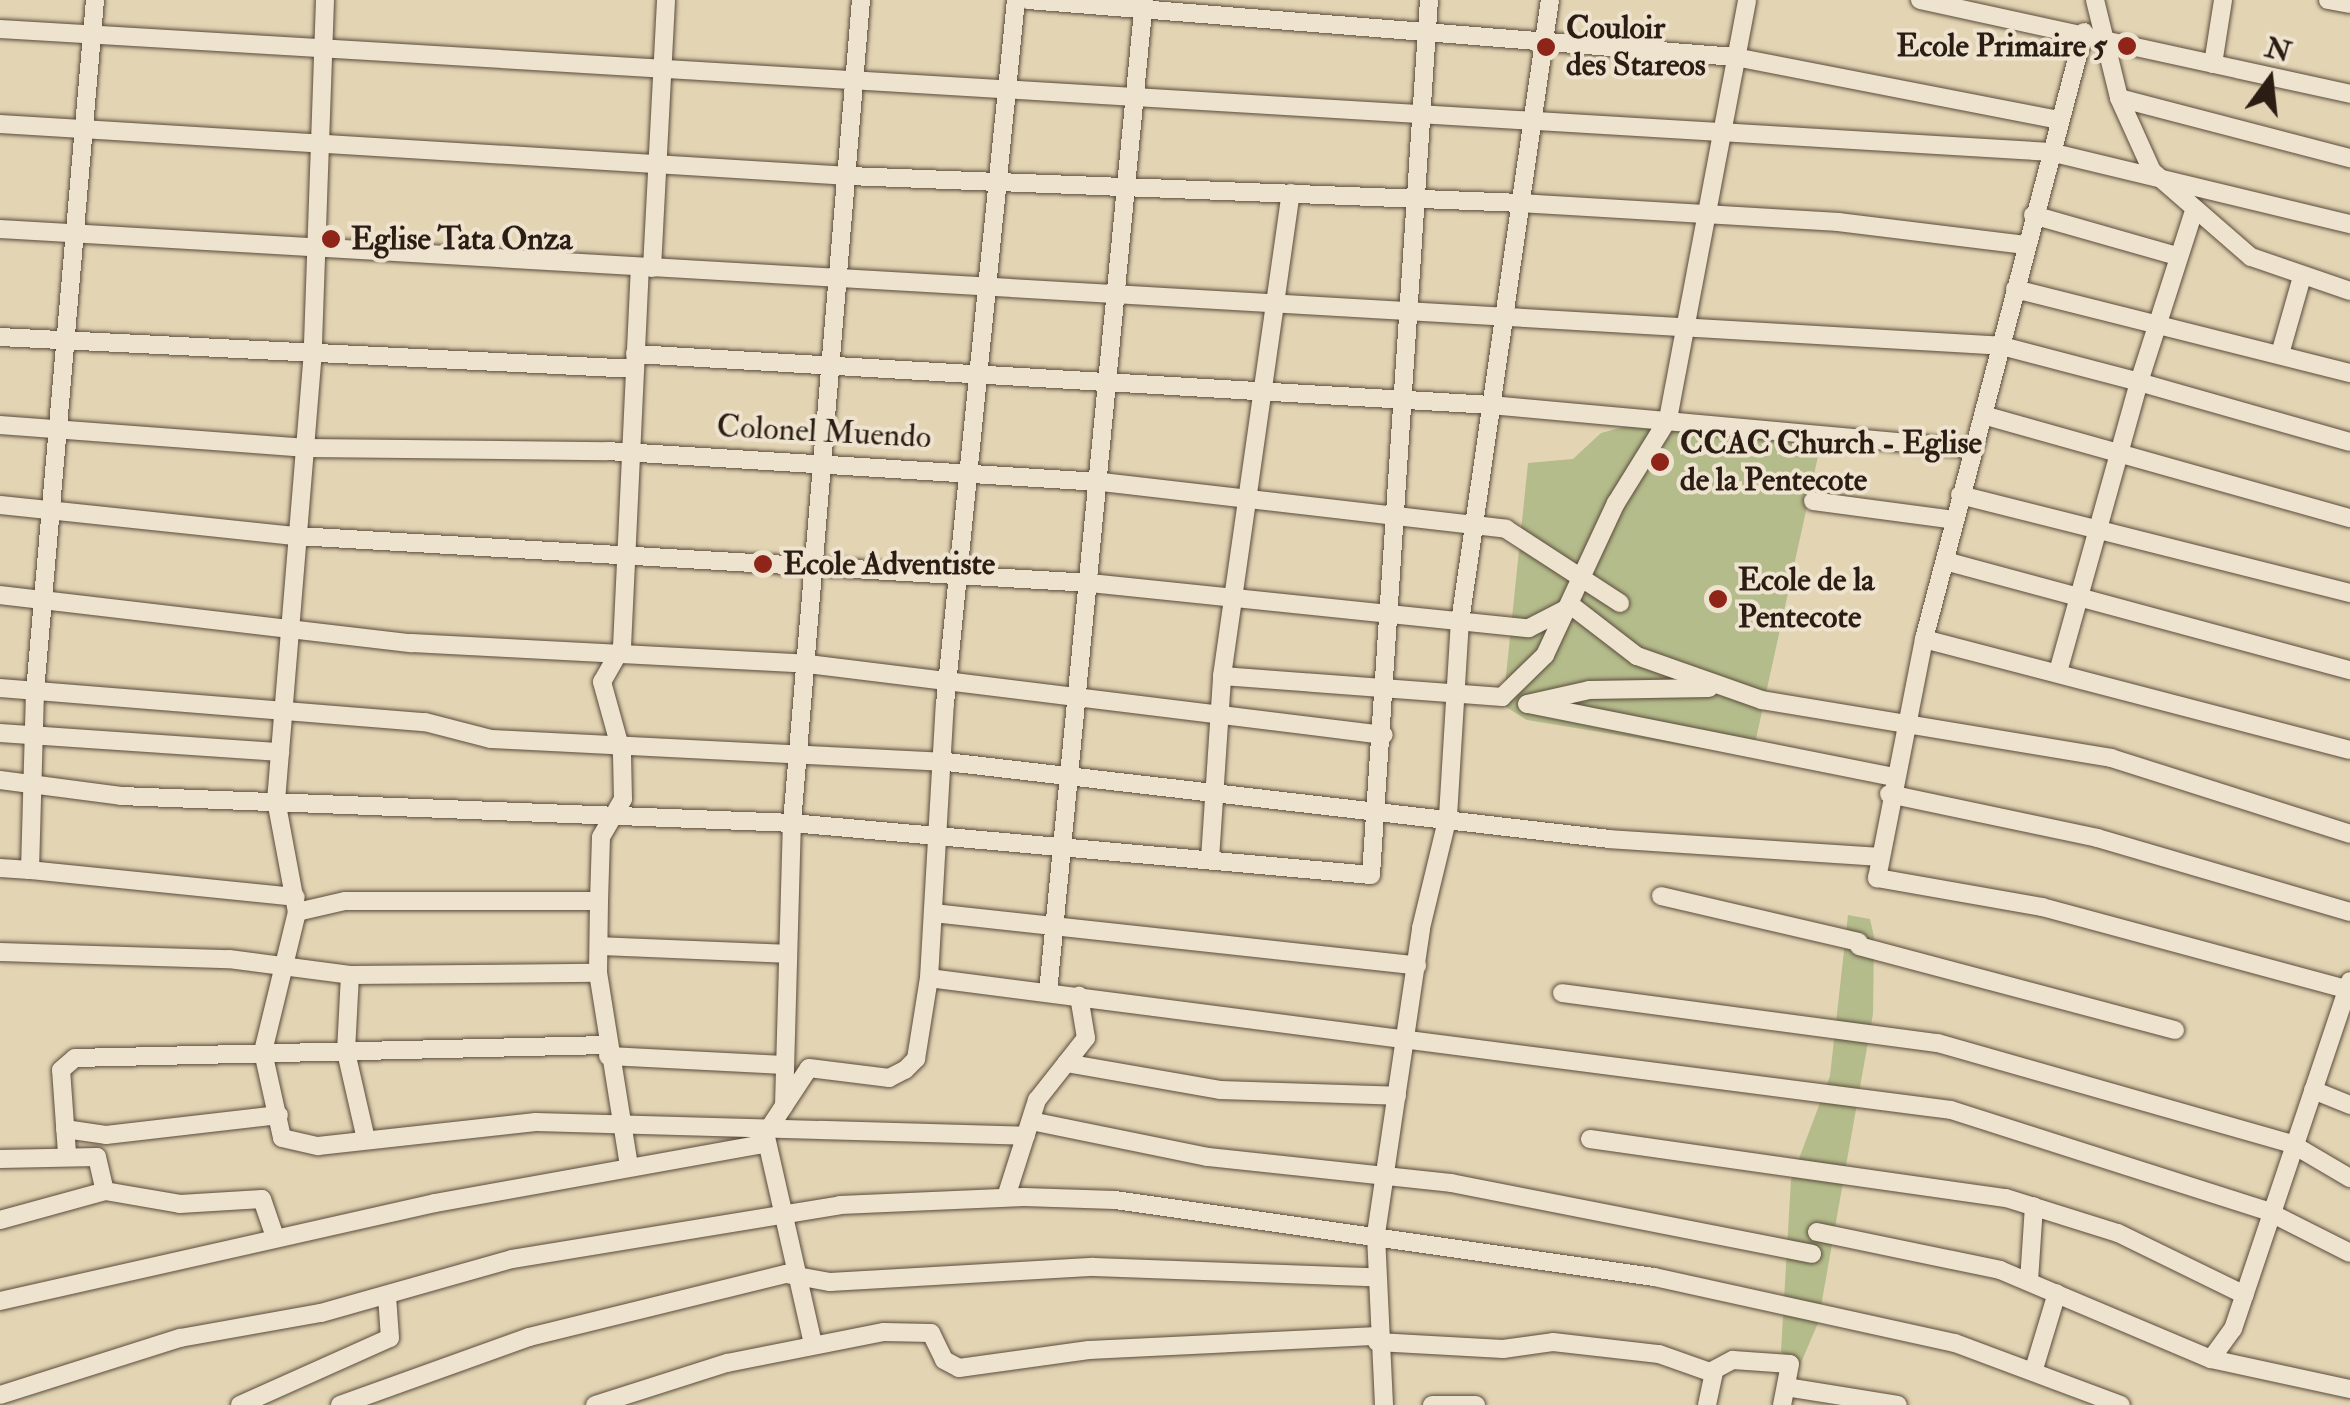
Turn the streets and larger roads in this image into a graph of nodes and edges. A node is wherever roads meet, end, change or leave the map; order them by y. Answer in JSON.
{"nodes":[{"id":1,"x":95,"y":0,"type":"edge"},
{"id":2,"x":325,"y":0,"type":"edge"},
{"id":3,"x":666,"y":0,"type":"edge"},
{"id":4,"x":861,"y":0,"type":"edge"},
{"id":5,"x":1016,"y":0,"type":"edge"},
{"id":6,"x":1028,"y":0,"type":"edge"},
{"id":7,"x":1429,"y":0,"type":"edge"},
{"id":8,"x":1550,"y":0,"type":"edge"},
{"id":9,"x":1748,"y":0,"type":"edge"},
{"id":10,"x":1920,"y":0,"type":"edge"},
{"id":11,"x":2095,"y":0,"type":"edge"},
{"id":12,"x":2223,"y":0,"type":"edge"},
{"id":13,"x":2328,"y":0,"type":"edge"},
{"id":14,"x":1144,"y":4,"type":"edge"},
{"id":15,"x":2350,"y":4,"type":"edge"},
{"id":16,"x":0,"y":29,"type":"edge"},
{"id":17,"x":1428,"y":29,"type":"junction"},
{"id":18,"x":2084,"y":32,"type":"junction"},
{"id":19,"x":92,"y":33,"type":"junction"},
{"id":20,"x":1542,"y":35,"type":"junction"},
{"id":21,"x":2103,"y":37,"type":"junction"},
{"id":22,"x":322,"y":48,"type":"junction"},
{"id":23,"x":1735,"y":58,"type":"junction"},
{"id":24,"x":2213,"y":64,"type":"junction"},
{"id":25,"x":664,"y":69,"type":"junction"},
{"id":26,"x":851,"y":80,"type":"junction"},
{"id":27,"x":1008,"y":88,"type":"junction"},
{"id":28,"x":2350,"y":94,"type":"edge"},
{"id":29,"x":1131,"y":95,"type":"junction"},
{"id":30,"x":2119,"y":98,"type":"junction"},
{"id":31,"x":1422,"y":114,"type":"junction"},
{"id":32,"x":2059,"y":120,"type":"junction"},
{"id":33,"x":1529,"y":122,"type":"junction"},
{"id":34,"x":0,"y":124,"type":"edge"},
{"id":35,"x":85,"y":128,"type":"junction"},
{"id":36,"x":1718,"y":132,"type":"junction"},
{"id":37,"x":322,"y":145,"type":"junction"},
{"id":38,"x":2050,"y":152,"type":"junction"},
{"id":39,"x":2350,"y":158,"type":"edge"},
{"id":40,"x":659,"y":166,"type":"junction"},
{"id":41,"x":2152,"y":171,"type":"junction"},
{"id":42,"x":848,"y":176,"type":"junction"},
{"id":43,"x":1004,"y":181,"type":"junction"},
{"id":44,"x":1124,"y":186,"type":"junction"},
{"id":45,"x":1291,"y":194,"type":"junction"},
{"id":46,"x":1418,"y":198,"type":"junction"},
{"id":47,"x":1520,"y":202,"type":"junction"},
{"id":48,"x":1702,"y":214,"type":"junction"},
{"id":49,"x":2193,"y":214,"type":"junction"},
{"id":50,"x":2034,"y":215,"type":"junction"},
{"id":51,"x":2350,"y":224,"type":"edge"},
{"id":52,"x":0,"y":229,"type":"edge"},
{"id":53,"x":74,"y":233,"type":"junction"},
{"id":54,"x":2026,"y":244,"type":"junction"},
{"id":55,"x":316,"y":246,"type":"junction"},
{"id":56,"x":2177,"y":256,"type":"junction"},
{"id":57,"x":646,"y":268,"type":"junction"},
{"id":58,"x":2302,"y":277,"type":"junction"},
{"id":59,"x":840,"y":278,"type":"junction"},
{"id":60,"x":990,"y":288,"type":"junction"},
{"id":61,"x":2016,"y":288,"type":"junction"},
{"id":62,"x":1114,"y":291,"type":"junction"},
{"id":63,"x":2350,"y":292,"type":"edge"},
{"id":64,"x":1274,"y":299,"type":"junction"},
{"id":65,"x":1410,"y":307,"type":"junction"},
{"id":66,"x":1504,"y":314,"type":"junction"},
{"id":67,"x":2157,"y":320,"type":"junction"},
{"id":68,"x":1686,"y":328,"type":"junction"},
{"id":69,"x":0,"y":337,"type":"edge"},
{"id":70,"x":68,"y":344,"type":"junction"},
{"id":71,"x":2002,"y":346,"type":"junction"},
{"id":72,"x":313,"y":351,"type":"junction"},
{"id":73,"x":2280,"y":354,"type":"junction"},
{"id":74,"x":635,"y":362,"type":"junction"},
{"id":75,"x":836,"y":366,"type":"junction"},
{"id":76,"x":2350,"y":372,"type":"edge"},
{"id":77,"x":984,"y":375,"type":"junction"},
{"id":78,"x":1108,"y":380,"type":"junction"},
{"id":79,"x":2139,"y":382,"type":"junction"},
{"id":80,"x":1257,"y":389,"type":"junction"},
{"id":81,"x":1406,"y":400,"type":"junction"},
{"id":82,"x":1491,"y":406,"type":"junction"},
{"id":83,"x":1982,"y":416,"type":"junction"},
{"id":84,"x":1668,"y":419,"type":"junction"},
{"id":85,"x":0,"y":424,"type":"edge"},
{"id":86,"x":56,"y":431,"type":"junction"},
{"id":87,"x":2350,"y":442,"type":"edge"},
{"id":88,"x":307,"y":448,"type":"junction"},
{"id":89,"x":1973,"y":449,"type":"junction"},
{"id":90,"x":630,"y":452,"type":"junction"},
{"id":91,"x":2120,"y":453,"type":"junction"},
{"id":92,"x":828,"y":462,"type":"junction"},
{"id":93,"x":972,"y":471,"type":"junction"},
{"id":94,"x":1102,"y":482,"type":"junction"},
{"id":95,"x":1960,"y":495,"type":"junction"},
{"id":96,"x":1246,"y":501,"type":"junction"},
{"id":97,"x":1812,"y":501,"type":"dead end"},
{"id":98,"x":0,"y":505,"type":"edge"},
{"id":99,"x":49,"y":511,"type":"junction"},
{"id":100,"x":1396,"y":518,"type":"junction"},
{"id":101,"x":2350,"y":518,"type":"edge"},
{"id":102,"x":1955,"y":520,"type":"junction"},
{"id":103,"x":1474,"y":525,"type":"junction"},
{"id":104,"x":2098,"y":530,"type":"junction"},
{"id":105,"x":298,"y":536,"type":"junction"},
{"id":106,"x":625,"y":550,"type":"junction"},
{"id":107,"x":1945,"y":561,"type":"junction"},
{"id":108,"x":821,"y":565,"type":"junction"},
{"id":109,"x":960,"y":577,"type":"junction"},
{"id":110,"x":1579,"y":578,"type":"junction"},
{"id":111,"x":1090,"y":584,"type":"junction"},
{"id":112,"x":2350,"y":593,"type":"edge"},
{"id":113,"x":0,"y":596,"type":"edge"},
{"id":114,"x":2079,"y":596,"type":"junction"},
{"id":115,"x":43,"y":600,"type":"junction"},
{"id":116,"x":1620,"y":602,"type":"dead end"},
{"id":117,"x":1232,"y":603,"type":"junction"},
{"id":118,"x":1572,"y":606,"type":"junction"},
{"id":119,"x":1390,"y":618,"type":"junction"},
{"id":120,"x":1460,"y":622,"type":"junction"},
{"id":121,"x":291,"y":628,"type":"junction"},
{"id":122,"x":1924,"y":639,"type":"junction"},
{"id":123,"x":621,"y":654,"type":"junction"},
{"id":124,"x":808,"y":664,"type":"junction"},
{"id":125,"x":2350,"y":670,"type":"edge"},
{"id":126,"x":2058,"y":674,"type":"junction"},
{"id":127,"x":1222,"y":676,"type":"junction"},
{"id":128,"x":948,"y":680,"type":"junction"},
{"id":129,"x":0,"y":688,"type":"edge"},
{"id":130,"x":1725,"y":688,"type":"junction"},
{"id":131,"x":1387,"y":690,"type":"junction"},
{"id":132,"x":35,"y":692,"type":"junction"},
{"id":133,"x":1076,"y":692,"type":"junction"},
{"id":134,"x":1458,"y":695,"type":"junction"},
{"id":135,"x":1502,"y":697,"type":"junction"},
{"id":136,"x":1528,"y":704,"type":"junction"},
{"id":137,"x":284,"y":710,"type":"junction"},
{"id":138,"x":1221,"y":714,"type":"junction"},
{"id":139,"x":1904,"y":721,"type":"junction"},
{"id":140,"x":0,"y":733,"type":"edge"},
{"id":141,"x":1384,"y":735,"type":"junction"},
{"id":142,"x":33,"y":736,"type":"junction"},
{"id":143,"x":616,"y":743,"type":"junction"},
{"id":144,"x":801,"y":750,"type":"junction"},
{"id":145,"x":2350,"y":750,"type":"edge"},
{"id":146,"x":280,"y":752,"type":"junction"},
{"id":147,"x":947,"y":762,"type":"junction"},
{"id":148,"x":1063,"y":773,"type":"junction"},
{"id":149,"x":0,"y":780,"type":"edge"},
{"id":150,"x":28,"y":783,"type":"junction"},
{"id":151,"x":1890,"y":786,"type":"junction"},
{"id":152,"x":1218,"y":792,"type":"junction"},
{"id":153,"x":276,"y":800,"type":"junction"},
{"id":154,"x":1381,"y":807,"type":"junction"},
{"id":155,"x":1448,"y":816,"type":"junction"},
{"id":156,"x":608,"y":823,"type":"junction"},
{"id":157,"x":792,"y":823,"type":"junction"},
{"id":158,"x":937,"y":834,"type":"junction"},
{"id":159,"x":2350,"y":834,"type":"edge"},
{"id":160,"x":1056,"y":844,"type":"junction"},
{"id":161,"x":1879,"y":858,"type":"junction"},
{"id":162,"x":1210,"y":859,"type":"junction"},
{"id":163,"x":0,"y":868,"type":"edge"},
{"id":164,"x":30,"y":870,"type":"junction"},
{"id":165,"x":1660,"y":896,"type":"dead end"},
{"id":166,"x":598,"y":901,"type":"junction"},
{"id":167,"x":297,"y":905,"type":"junction"},
{"id":168,"x":932,"y":912,"type":"junction"},
{"id":169,"x":2350,"y":912,"type":"edge"},
{"id":170,"x":1053,"y":924,"type":"junction"},
{"id":171,"x":599,"y":946,"type":"junction"},
{"id":172,"x":0,"y":952,"type":"edge"},
{"id":173,"x":788,"y":954,"type":"junction"},
{"id":174,"x":287,"y":966,"type":"junction"},
{"id":175,"x":1417,"y":966,"type":"junction"},
{"id":176,"x":598,"y":973,"type":"junction"},
{"id":177,"x":350,"y":975,"type":"junction"},
{"id":178,"x":929,"y":978,"type":"junction"},
{"id":179,"x":2349,"y":986,"type":"edge"},
{"id":180,"x":1048,"y":992,"type":"junction"},
{"id":181,"x":1562,"y":994,"type":"dead end"},
{"id":182,"x":1079,"y":996,"type":"junction"},
{"id":183,"x":2176,"y":1030,"type":"dead end"},
{"id":184,"x":1408,"y":1038,"type":"junction"},
{"id":185,"x":607,"y":1050,"type":"junction"},
{"id":186,"x":263,"y":1052,"type":"junction"},
{"id":187,"x":346,"y":1052,"type":"junction"},
{"id":188,"x":1066,"y":1063,"type":"junction"},
{"id":189,"x":785,"y":1065,"type":"junction"},
{"id":190,"x":2313,"y":1090,"type":"junction"},
{"id":191,"x":1397,"y":1096,"type":"junction"},
{"id":192,"x":2350,"y":1105,"type":"edge"},
{"id":193,"x":784,"y":1108,"type":"junction"},
{"id":194,"x":279,"y":1115,"type":"junction"},
{"id":195,"x":65,"y":1128,"type":"junction"},
{"id":196,"x":624,"y":1128,"type":"junction"},
{"id":197,"x":1028,"y":1129,"type":"junction"},
{"id":198,"x":769,"y":1132,"type":"junction"},
{"id":199,"x":366,"y":1139,"type":"junction"},
{"id":200,"x":1590,"y":1139,"type":"dead end"},
{"id":201,"x":2292,"y":1144,"type":"junction"},
{"id":202,"x":67,"y":1153,"type":"junction"},
{"id":203,"x":0,"y":1158,"type":"edge"},
{"id":204,"x":629,"y":1166,"type":"junction"},
{"id":205,"x":1385,"y":1173,"type":"junction"},
{"id":206,"x":2350,"y":1178,"type":"edge"},
{"id":207,"x":106,"y":1191,"type":"junction"},
{"id":208,"x":1006,"y":1197,"type":"junction"},
{"id":209,"x":2034,"y":1206,"type":"junction"},
{"id":210,"x":2266,"y":1210,"type":"junction"},
{"id":211,"x":779,"y":1215,"type":"junction"},
{"id":212,"x":0,"y":1220,"type":"edge"},
{"id":213,"x":1817,"y":1232,"type":"dead end"},
{"id":214,"x":1376,"y":1234,"type":"junction"},
{"id":215,"x":275,"y":1237,"type":"junction"},
{"id":216,"x":2350,"y":1253,"type":"edge"},
{"id":217,"x":1812,"y":1254,"type":"dead end"},
{"id":218,"x":792,"y":1274,"type":"junction"},
{"id":219,"x":1373,"y":1277,"type":"junction"},
{"id":220,"x":2029,"y":1281,"type":"junction"},
{"id":221,"x":2057,"y":1293,"type":"junction"},
{"id":222,"x":2245,"y":1295,"type":"junction"},
{"id":223,"x":387,"y":1296,"type":"junction"},
{"id":224,"x":0,"y":1300,"type":"edge"},
{"id":225,"x":1377,"y":1339,"type":"junction"},
{"id":226,"x":813,"y":1344,"type":"junction"},
{"id":227,"x":2211,"y":1359,"type":"junction"},
{"id":228,"x":2034,"y":1369,"type":"junction"},
{"id":229,"x":1714,"y":1371,"type":"junction"},
{"id":230,"x":330,"y":1372,"type":"junction"},
{"id":231,"x":2350,"y":1389,"type":"edge"},
{"id":232,"x":0,"y":1395,"type":"edge"},
{"id":233,"x":1784,"y":1396,"type":"edge"},
{"id":234,"x":624,"y":1400,"type":"edge"},
{"id":235,"x":344,"y":1403,"type":"edge"},
{"id":236,"x":240,"y":1405,"type":"edge"},
{"id":237,"x":595,"y":1405,"type":"edge"},
{"id":238,"x":1384,"y":1405,"type":"edge"},
{"id":239,"x":1432,"y":1405,"type":"edge"},
{"id":240,"x":1476,"y":1405,"type":"edge"},
{"id":241,"x":1708,"y":1405,"type":"edge"},
{"id":242,"x":1898,"y":1405,"type":"edge"},
{"id":243,"x":2121,"y":1405,"type":"edge"}],
"edges":[{"from":1,"to":19,"type":"street"},
{"from":2,"to":22,"type":"street"},
{"from":3,"to":25,"type":"street"},
{"from":4,"to":26,"type":"street"},
{"from":5,"to":27,"type":"street"},
{"from":6,"to":14,"type":"street"},
{"from":7,"to":17,"type":"street"},
{"from":8,"to":20,"type":"street"},
{"from":9,"to":23,"type":"street"},
{"from":10,"to":18,"type":"street"},
{"from":11,"to":21,"type":"street"},
{"from":12,"to":24,"type":"street"},
{"from":13,"to":15,"type":"street"},
{"from":14,"to":17,"type":"street"},
{"from":14,"to":29,"type":"street"},
{"from":16,"to":19,"type":"street"},
{"from":17,"to":20,"type":"street"},
{"from":17,"to":31,"type":"street"},
{"from":18,"to":21,"type":"street"},
{"from":18,"to":32,"type":"street"},
{"from":19,"to":22,"type":"street"},
{"from":19,"to":35,"type":"street"},
{"from":20,"to":23,"type":"street"},
{"from":20,"to":33,"type":"street"},
{"from":21,"to":24,"type":"street"},
{"from":21,"to":30,"type":"street"},
{"from":22,"to":25,"type":"street"},
{"from":22,"to":37,"type":"street"},
{"from":23,"to":32,"type":"street"},
{"from":23,"to":36,"type":"street"},
{"from":24,"to":28,"type":"street"},
{"from":25,"to":26,"type":"street"},
{"from":25,"to":40,"type":"street"},
{"from":26,"to":27,"type":"street"},
{"from":26,"to":42,"type":"street"},
{"from":27,"to":29,"type":"street"},
{"from":27,"to":43,"type":"street"},
{"from":29,"to":31,"type":"street"},
{"from":29,"to":44,"type":"street"},
{"from":30,"to":39,"type":"street"},
{"from":30,"to":41,"type":"street"},
{"from":31,"to":33,"type":"street"},
{"from":31,"to":46,"type":"street"},
{"from":32,"to":38,"type":"street"},
{"from":33,"to":36,"type":"street"},
{"from":33,"to":47,"type":"street"},
{"from":34,"to":35,"type":"street"},
{"from":35,"to":37,"type":"street"},
{"from":35,"to":53,"type":"street"},
{"from":36,"to":38,"type":"street"},
{"from":36,"to":48,"type":"street"},
{"from":37,"to":40,"type":"street"},
{"from":37,"to":55,"type":"street"},
{"from":38,"to":41,"type":"street"},
{"from":38,"to":50,"type":"street"},
{"from":40,"to":42,"type":"street"},
{"from":40,"to":57,"type":"street"},
{"from":41,"to":49,"type":"street"},
{"from":41,"to":51,"type":"street"},
{"from":42,"to":43,"type":"street"},
{"from":42,"to":59,"type":"street"},
{"from":43,"to":44,"type":"street"},
{"from":43,"to":60,"type":"street"},
{"from":44,"to":45,"type":"street"},
{"from":44,"to":62,"type":"street"},
{"from":45,"to":46,"type":"street"},
{"from":45,"to":64,"type":"street"},
{"from":46,"to":47,"type":"street"},
{"from":46,"to":65,"type":"street"},
{"from":47,"to":48,"type":"street"},
{"from":47,"to":66,"type":"street"},
{"from":48,"to":54,"type":"street"},
{"from":48,"to":68,"type":"street"},
{"from":49,"to":56,"type":"street"},
{"from":49,"to":58,"type":"street"},
{"from":50,"to":54,"type":"street"},
{"from":50,"to":56,"type":"street"},
{"from":52,"to":53,"type":"street"},
{"from":53,"to":55,"type":"street"},
{"from":53,"to":70,"type":"street"},
{"from":54,"to":61,"type":"street"},
{"from":55,"to":57,"type":"street"},
{"from":55,"to":72,"type":"street"},
{"from":56,"to":67,"type":"street"},
{"from":57,"to":59,"type":"street"},
{"from":57,"to":74,"type":"street"},
{"from":58,"to":63,"type":"street"},
{"from":58,"to":73,"type":"street"},
{"from":59,"to":60,"type":"street"},
{"from":59,"to":75,"type":"street"},
{"from":60,"to":62,"type":"street"},
{"from":60,"to":77,"type":"street"},
{"from":61,"to":67,"type":"street"},
{"from":61,"to":71,"type":"street"},
{"from":62,"to":64,"type":"street"},
{"from":62,"to":78,"type":"street"},
{"from":64,"to":65,"type":"street"},
{"from":64,"to":80,"type":"street"},
{"from":65,"to":66,"type":"street"},
{"from":65,"to":81,"type":"street"},
{"from":66,"to":68,"type":"street"},
{"from":66,"to":82,"type":"street"},
{"from":67,"to":73,"type":"street"},
{"from":67,"to":79,"type":"street"},
{"from":68,"to":71,"type":"street"},
{"from":68,"to":84,"type":"street"},
{"from":69,"to":70,"type":"street"},
{"from":70,"to":72,"type":"street"},
{"from":70,"to":86,"type":"street"},
{"from":71,"to":79,"type":"street"},
{"from":71,"to":83,"type":"street"},
{"from":72,"to":74,"type":"street"},
{"from":72,"to":88,"type":"street"},
{"from":73,"to":76,"type":"street"},
{"from":74,"to":75,"type":"street"},
{"from":74,"to":90,"type":"street"},
{"from":75,"to":77,"type":"street"},
{"from":75,"to":92,"type":"street"},
{"from":77,"to":78,"type":"street"},
{"from":77,"to":93,"type":"street"},
{"from":78,"to":80,"type":"street"},
{"from":78,"to":94,"type":"street"},
{"from":79,"to":87,"type":"street"},
{"from":79,"to":91,"type":"street"},
{"from":80,"to":81,"type":"street"},
{"from":80,"to":96,"type":"street"},
{"from":81,"to":82,"type":"street"},
{"from":81,"to":100,"type":"street"},
{"from":82,"to":84,"type":"street"},
{"from":82,"to":103,"type":"street"},
{"from":83,"to":89,"type":"street"},
{"from":83,"to":91,"type":"street"},
{"from":84,"to":89,"type":"street"},
{"from":84,"to":110,"type":"street"},
{"from":85,"to":86,"type":"street","name":"Colonel Muendo"},
{"from":86,"to":88,"type":"street","name":"Colonel Muendo"},
{"from":86,"to":99,"type":"street"},
{"from":88,"to":90,"type":"street","name":"Colonel Muendo"},
{"from":88,"to":105,"type":"street"},
{"from":89,"to":95,"type":"street"},
{"from":90,"to":92,"type":"street","name":"Colonel Muendo"},
{"from":90,"to":106,"type":"street"},
{"from":91,"to":101,"type":"street"},
{"from":91,"to":104,"type":"street"},
{"from":92,"to":93,"type":"street","name":"Colonel Muendo"},
{"from":92,"to":108,"type":"street"},
{"from":93,"to":94,"type":"street","name":"Colonel Muendo"},
{"from":93,"to":109,"type":"street"},
{"from":94,"to":96,"type":"street","name":"Colonel Muendo"},
{"from":94,"to":111,"type":"street"},
{"from":95,"to":102,"type":"street"},
{"from":95,"to":104,"type":"street"},
{"from":96,"to":100,"type":"street","name":"Colonel Muendo"},
{"from":96,"to":117,"type":"street"},
{"from":97,"to":102,"type":"street"},
{"from":98,"to":99,"type":"street"},
{"from":99,"to":105,"type":"street"},
{"from":99,"to":115,"type":"street"},
{"from":100,"to":103,"type":"street","name":"Colonel Muendo"},
{"from":100,"to":119,"type":"street"},
{"from":102,"to":107,"type":"street"},
{"from":103,"to":110,"type":"street","name":"Colonel Muendo"},
{"from":103,"to":120,"type":"street"},
{"from":104,"to":112,"type":"street"},
{"from":104,"to":114,"type":"street"},
{"from":105,"to":106,"type":"street"},
{"from":105,"to":121,"type":"street"},
{"from":106,"to":108,"type":"street"},
{"from":106,"to":123,"type":"street"},
{"from":107,"to":114,"type":"street"},
{"from":107,"to":122,"type":"street"},
{"from":108,"to":109,"type":"street"},
{"from":108,"to":124,"type":"street"},
{"from":109,"to":111,"type":"street"},
{"from":109,"to":128,"type":"street"},
{"from":110,"to":116,"type":"street","name":"Colonel Muendo"},
{"from":110,"to":118,"type":"street"},
{"from":111,"to":117,"type":"street"},
{"from":111,"to":133,"type":"street"},
{"from":113,"to":115,"type":"street"},
{"from":114,"to":125,"type":"street"},
{"from":114,"to":126,"type":"street"},
{"from":115,"to":121,"type":"street"},
{"from":115,"to":132,"type":"street"},
{"from":117,"to":119,"type":"street"},
{"from":117,"to":127,"type":"street"},
{"from":118,"to":120,"type":"street"},
{"from":118,"to":130,"type":"street"},
{"from":118,"to":135,"type":"street"},
{"from":119,"to":120,"type":"street"},
{"from":119,"to":131,"type":"street"},
{"from":120,"to":134,"type":"street"},
{"from":121,"to":123,"type":"street"},
{"from":121,"to":137,"type":"street"},
{"from":122,"to":126,"type":"street"},
{"from":122,"to":139,"type":"street"},
{"from":123,"to":124,"type":"street"},
{"from":123,"to":143,"type":"street"},
{"from":124,"to":128,"type":"street"},
{"from":124,"to":144,"type":"street"},
{"from":126,"to":145,"type":"street"},
{"from":127,"to":131,"type":"street"},
{"from":127,"to":138,"type":"street"},
{"from":128,"to":133,"type":"street"},
{"from":128,"to":147,"type":"street"},
{"from":129,"to":132,"type":"street"},
{"from":130,"to":136,"type":"street"},
{"from":130,"to":139,"type":"street"},
{"from":131,"to":134,"type":"street"},
{"from":131,"to":141,"type":"street"},
{"from":132,"to":137,"type":"street"},
{"from":132,"to":142,"type":"street"},
{"from":133,"to":138,"type":"street"},
{"from":133,"to":148,"type":"street"},
{"from":134,"to":135,"type":"street"},
{"from":134,"to":155,"type":"street"},
{"from":135,"to":136,"type":"street"},
{"from":136,"to":151,"type":"street"},
{"from":137,"to":143,"type":"street"},
{"from":137,"to":146,"type":"street"},
{"from":138,"to":141,"type":"street"},
{"from":138,"to":152,"type":"street"},
{"from":139,"to":151,"type":"street"},
{"from":139,"to":159,"type":"street"},
{"from":140,"to":142,"type":"street"},
{"from":141,"to":154,"type":"street"},
{"from":142,"to":146,"type":"street"},
{"from":142,"to":150,"type":"street"},
{"from":143,"to":144,"type":"street"},
{"from":143,"to":156,"type":"street"},
{"from":144,"to":147,"type":"street"},
{"from":144,"to":157,"type":"street"},
{"from":146,"to":153,"type":"street"},
{"from":147,"to":148,"type":"street"},
{"from":147,"to":158,"type":"street"},
{"from":148,"to":152,"type":"street"},
{"from":148,"to":160,"type":"street"},
{"from":149,"to":150,"type":"street"},
{"from":150,"to":153,"type":"street"},
{"from":150,"to":164,"type":"street"},
{"from":151,"to":161,"type":"street"},
{"from":151,"to":169,"type":"street"},
{"from":152,"to":154,"type":"street"},
{"from":152,"to":162,"type":"street"},
{"from":153,"to":156,"type":"street"},
{"from":153,"to":167,"type":"street"},
{"from":154,"to":155,"type":"street"},
{"from":154,"to":162,"type":"street"},
{"from":155,"to":161,"type":"street"},
{"from":155,"to":175,"type":"street"},
{"from":156,"to":157,"type":"street"},
{"from":156,"to":166,"type":"street"},
{"from":157,"to":158,"type":"street"},
{"from":157,"to":173,"type":"street"},
{"from":158,"to":160,"type":"street"},
{"from":158,"to":168,"type":"street"},
{"from":160,"to":162,"type":"street"},
{"from":160,"to":170,"type":"street"},
{"from":161,"to":179,"type":"street"},
{"from":163,"to":164,"type":"street"},
{"from":164,"to":167,"type":"street"},
{"from":165,"to":183,"type":"street"},
{"from":166,"to":167,"type":"street"},
{"from":166,"to":171,"type":"street"},
{"from":167,"to":174,"type":"street"},
{"from":168,"to":170,"type":"street"},
{"from":168,"to":178,"type":"street"},
{"from":170,"to":175,"type":"street"},
{"from":170,"to":180,"type":"street"},
{"from":171,"to":173,"type":"street"},
{"from":171,"to":176,"type":"street"},
{"from":172,"to":174,"type":"street"},
{"from":173,"to":189,"type":"street"},
{"from":174,"to":177,"type":"street"},
{"from":174,"to":186,"type":"street"},
{"from":175,"to":184,"type":"street"},
{"from":176,"to":177,"type":"street"},
{"from":176,"to":185,"type":"street"},
{"from":177,"to":187,"type":"street"},
{"from":178,"to":180,"type":"street"},
{"from":178,"to":193,"type":"street"},
{"from":179,"to":190,"type":"street"},
{"from":180,"to":182,"type":"street"},
{"from":181,"to":201,"type":"street"},
{"from":182,"to":184,"type":"street"},
{"from":182,"to":188,"type":"street"},
{"from":184,"to":191,"type":"street"},
{"from":184,"to":210,"type":"street"},
{"from":185,"to":187,"type":"street"},
{"from":185,"to":189,"type":"street"},
{"from":185,"to":196,"type":"street"},
{"from":186,"to":187,"type":"street"},
{"from":186,"to":194,"type":"street"},
{"from":186,"to":195,"type":"street"},
{"from":187,"to":199,"type":"street"},
{"from":188,"to":191,"type":"street"},
{"from":188,"to":197,"type":"street"},
{"from":189,"to":193,"type":"street"},
{"from":190,"to":192,"type":"street"},
{"from":190,"to":201,"type":"street"},
{"from":191,"to":205,"type":"street"},
{"from":193,"to":198,"type":"street"},
{"from":194,"to":195,"type":"street"},
{"from":194,"to":199,"type":"street"},
{"from":195,"to":202,"type":"street"},
{"from":196,"to":198,"type":"street"},
{"from":196,"to":199,"type":"street"},
{"from":196,"to":204,"type":"street"},
{"from":197,"to":198,"type":"street"},
{"from":197,"to":205,"type":"street"},
{"from":197,"to":208,"type":"street"},
{"from":198,"to":204,"type":"street"},
{"from":198,"to":211,"type":"street"},
{"from":200,"to":209,"type":"street"},
{"from":201,"to":206,"type":"street"},
{"from":201,"to":210,"type":"street"},
{"from":202,"to":203,"type":"street"},
{"from":202,"to":207,"type":"street"},
{"from":204,"to":215,"type":"street"},
{"from":205,"to":214,"type":"street"},
{"from":205,"to":217,"type":"street"},
{"from":207,"to":212,"type":"street"},
{"from":207,"to":215,"type":"street"},
{"from":208,"to":211,"type":"street"},
{"from":208,"to":214,"type":"street"},
{"from":209,"to":220,"type":"street"},
{"from":209,"to":222,"type":"street"},
{"from":210,"to":216,"type":"street"},
{"from":210,"to":222,"type":"street"},
{"from":211,"to":218,"type":"street"},
{"from":211,"to":223,"type":"street"},
{"from":213,"to":220,"type":"street"},
{"from":214,"to":219,"type":"street"},
{"from":214,"to":228,"type":"street"},
{"from":215,"to":224,"type":"street"},
{"from":218,"to":219,"type":"street"},
{"from":218,"to":226,"type":"street"},
{"from":218,"to":235,"type":"street"},
{"from":219,"to":225,"type":"street"},
{"from":220,"to":221,"type":"street"},
{"from":221,"to":227,"type":"street"},
{"from":221,"to":228,"type":"street"},
{"from":222,"to":227,"type":"street"},
{"from":223,"to":230,"type":"street"},
{"from":223,"to":232,"type":"street"},
{"from":225,"to":226,"type":"street"},
{"from":225,"to":229,"type":"street"},
{"from":225,"to":238,"type":"street"},
{"from":226,"to":234,"type":"street"},
{"from":227,"to":231,"type":"street"},
{"from":228,"to":243,"type":"street"},
{"from":229,"to":233,"type":"street"},
{"from":229,"to":241,"type":"street"},
{"from":230,"to":235,"type":"street"},
{"from":230,"to":236,"type":"street"},
{"from":233,"to":242,"type":"street"},
{"from":234,"to":237,"type":"street"},
{"from":239,"to":240,"type":"street"}]}
